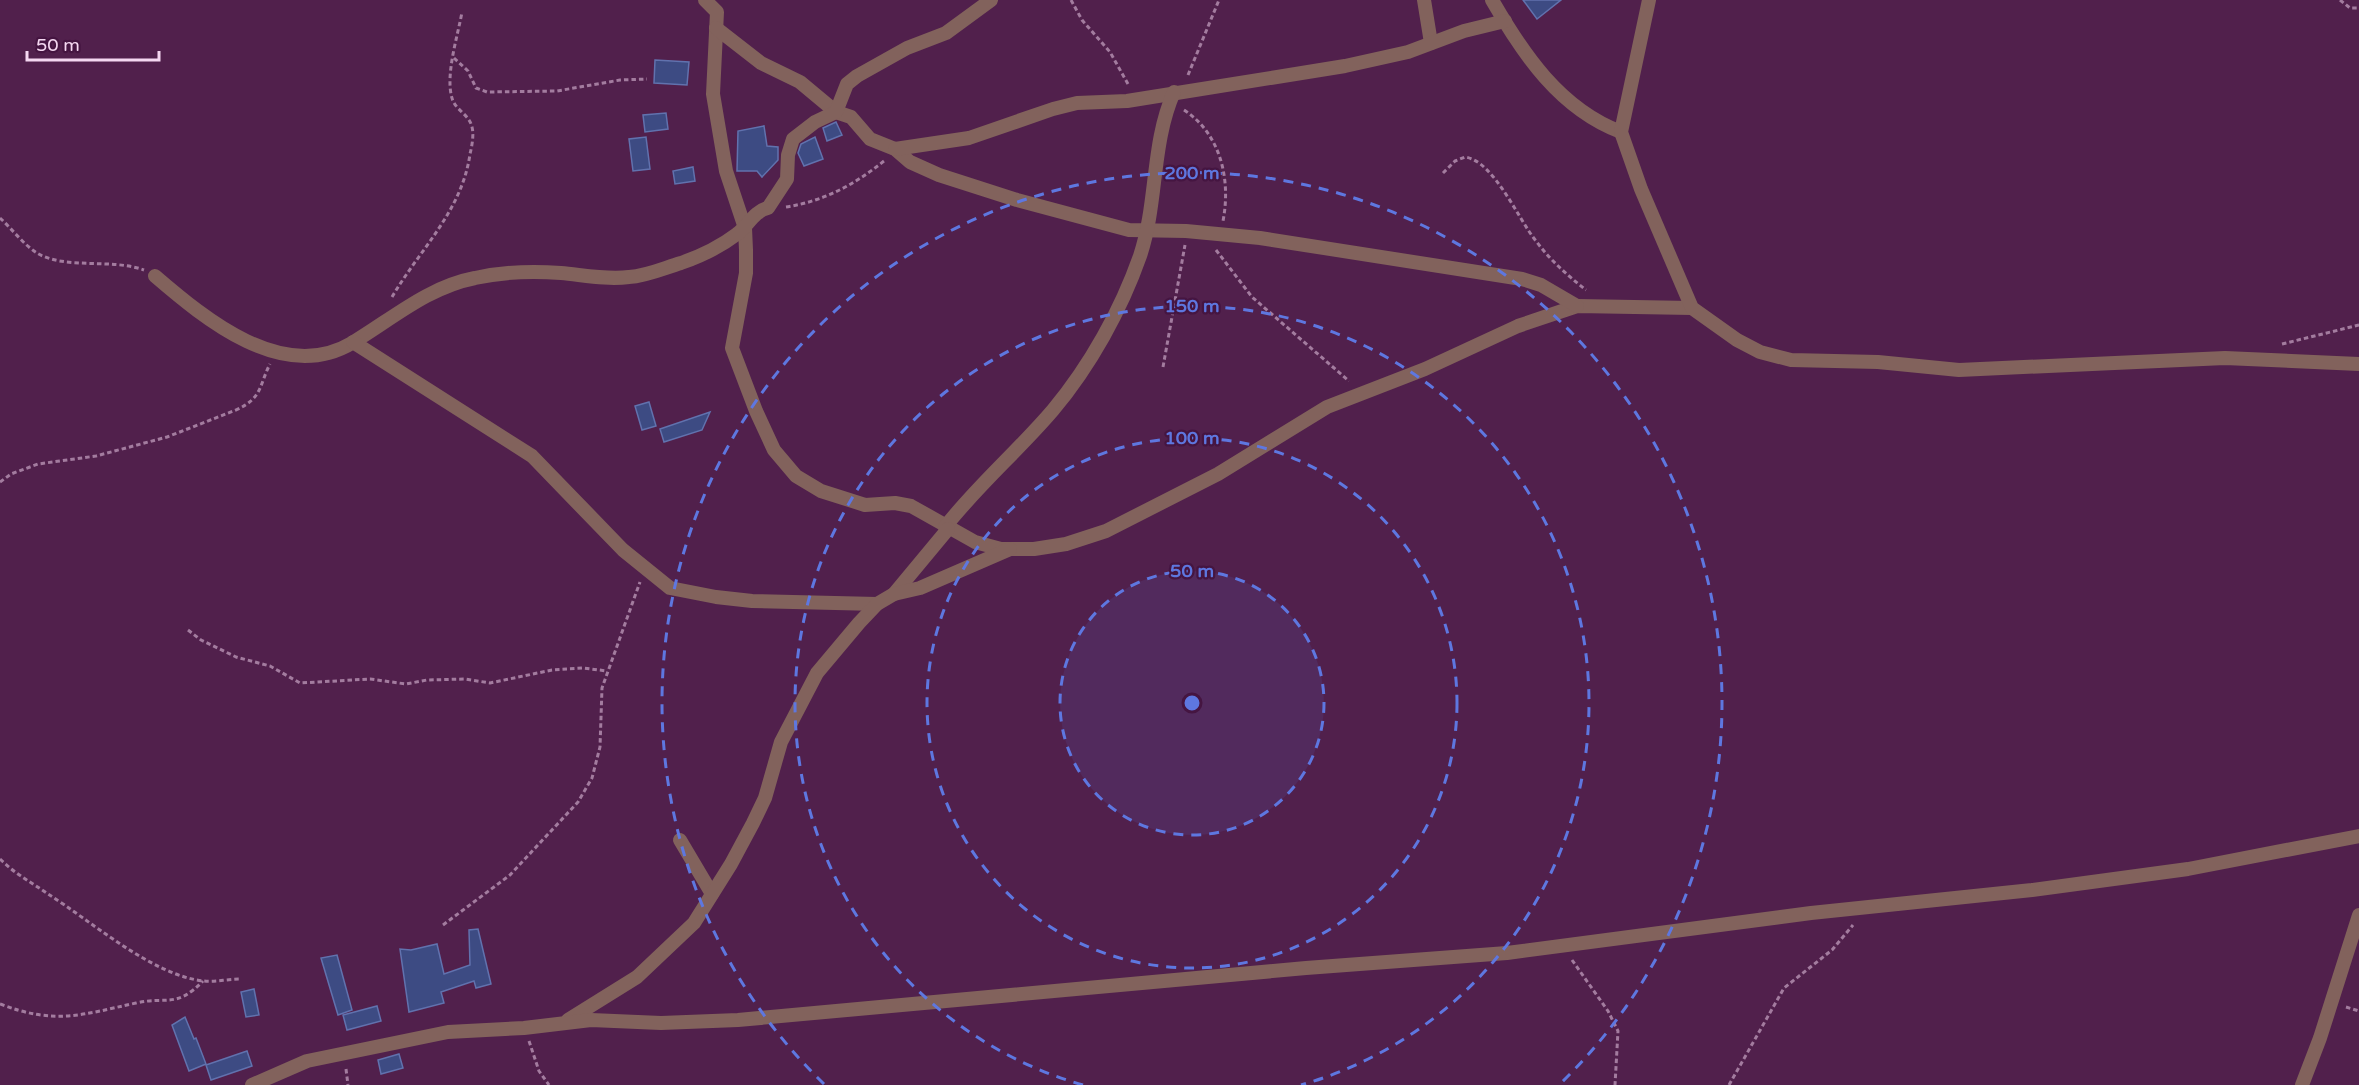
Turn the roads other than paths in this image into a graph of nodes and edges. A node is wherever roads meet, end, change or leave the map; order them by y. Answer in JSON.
{"nodes":[{"id":1,"x":705,"y":0,"type":"edge"},
{"id":2,"x":990,"y":0,"type":"edge"},
{"id":3,"x":1424,"y":0,"type":"edge"},
{"id":4,"x":1492,"y":0,"type":"edge"},
{"id":5,"x":1648,"y":0,"type":"edge"},
{"id":6,"x":1505,"y":21,"type":"junction"},
{"id":7,"x":716,"y":28,"type":"junction"},
{"id":8,"x":1431,"y":43,"type":"junction"},
{"id":9,"x":1175,"y":94,"type":"junction"},
{"id":10,"x":836,"y":112,"type":"junction"},
{"id":11,"x":1621,"y":132,"type":"junction"},
{"id":12,"x":897,"y":150,"type":"junction"},
{"id":13,"x":745,"y":228,"type":"junction"},
{"id":14,"x":1146,"y":232,"type":"junction"},
{"id":15,"x":155,"y":276,"type":"road end"},
{"id":16,"x":1577,"y":306,"type":"junction"},
{"id":17,"x":1692,"y":308,"type":"junction"},
{"id":18,"x":353,"y":342,"type":"junction"},
{"id":19,"x":2359,"y":364,"type":"edge"},
{"id":20,"x":947,"y":528,"type":"junction"},
{"id":21,"x":1011,"y":549,"type":"junction"},
{"id":22,"x":894,"y":594,"type":"junction"},
{"id":23,"x":877,"y":604,"type":"junction"},
{"id":24,"x":2359,"y":836,"type":"edge"},
{"id":25,"x":680,"y":840,"type":"dead end"},
{"id":26,"x":712,"y":894,"type":"junction"},
{"id":27,"x":2359,"y":915,"type":"edge"},
{"id":28,"x":560,"y":1024,"type":"junction"},
{"id":29,"x":252,"y":1085,"type":"edge"},
{"id":30,"x":2302,"y":1085,"type":"edge"}],
"edges":[{"from":1,"to":7,"type":"street"},
{"from":2,"to":10,"type":"street"},
{"from":3,"to":8,"type":"street"},
{"from":4,"to":6,"type":"street"},
{"from":5,"to":11,"type":"street"},
{"from":6,"to":8,"type":"street"},
{"from":6,"to":11,"type":"street"},
{"from":7,"to":10,"type":"street"},
{"from":7,"to":13,"type":"street"},
{"from":8,"to":9,"type":"street"},
{"from":9,"to":12,"type":"street"},
{"from":9,"to":14,"type":"street"},
{"from":10,"to":12,"type":"street"},
{"from":10,"to":13,"type":"street"},
{"from":11,"to":17,"type":"street"},
{"from":12,"to":14,"type":"street"},
{"from":13,"to":18,"type":"street"},
{"from":13,"to":20,"type":"street"},
{"from":14,"to":16,"type":"street"},
{"from":14,"to":20,"type":"street"},
{"from":15,"to":18,"type":"street"},
{"from":16,"to":17,"type":"street"},
{"from":16,"to":21,"type":"street"},
{"from":17,"to":19,"type":"street"},
{"from":18,"to":23,"type":"street"},
{"from":20,"to":21,"type":"street"},
{"from":20,"to":22,"type":"street"},
{"from":21,"to":22,"type":"street"},
{"from":22,"to":23,"type":"street"},
{"from":23,"to":26,"type":"street"},
{"from":24,"to":28,"type":"street"},
{"from":25,"to":26,"type":"street"},
{"from":26,"to":28,"type":"street"},
{"from":27,"to":30,"type":"street"},
{"from":28,"to":29,"type":"street"}]}
